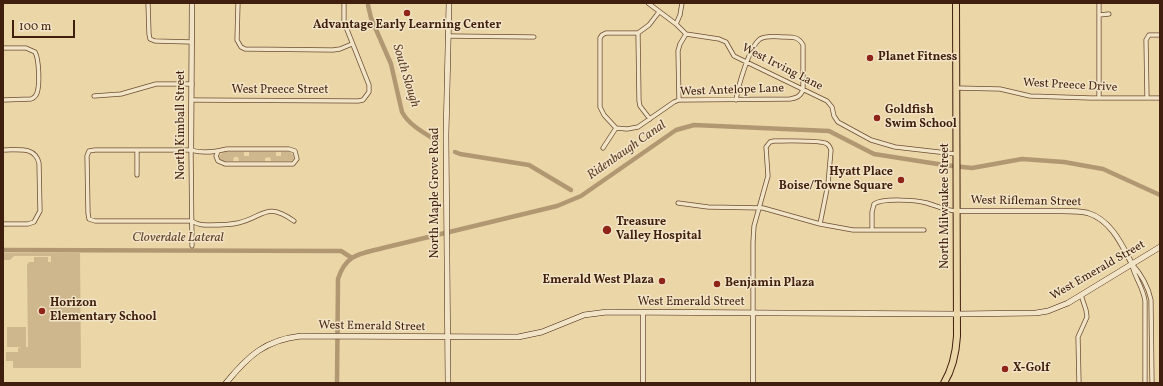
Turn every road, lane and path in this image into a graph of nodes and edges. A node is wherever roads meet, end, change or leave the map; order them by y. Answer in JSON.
{"nodes":[{"id":1,"x":148,"y":3,"type":"edge"},
{"id":2,"x":192,"y":3,"type":"edge"},
{"id":3,"x":238,"y":3,"type":"edge"},
{"id":4,"x":344,"y":3,"type":"edge"},
{"id":5,"x":449,"y":3,"type":"edge"},
{"id":6,"x":648,"y":3,"type":"edge"},
{"id":7,"x":682,"y":3,"type":"edge"},
{"id":8,"x":956,"y":3,"type":"edge"},
{"id":9,"x":1099,"y":3,"type":"edge"},
{"id":10,"x":660,"y":12,"type":"junction"},
{"id":11,"x":1099,"y":14,"type":"junction"},
{"id":12,"x":1109,"y":14,"type":"dead end"},
{"id":13,"x":676,"y":24,"type":"junction"},
{"id":14,"x":638,"y":33,"type":"junction"},
{"id":15,"x":686,"y":34,"type":"junction"},
{"id":16,"x":1160,"y":34,"type":"edge"},
{"id":17,"x":448,"y":36,"type":"junction"},
{"id":18,"x":534,"y":37,"type":"dead end"},
{"id":19,"x":192,"y":42,"type":"junction"},
{"id":20,"x":352,"y":44,"type":"junction"},
{"id":21,"x":3,"y":48,"type":"edge"},
{"id":22,"x":746,"y":63,"type":"junction"},
{"id":23,"x":192,"y":84,"type":"junction"},
{"id":24,"x":956,"y":88,"type":"junction"},
{"id":25,"x":803,"y":90,"type":"junction"},
{"id":26,"x":94,"y":96,"type":"dead end"},
{"id":27,"x":1099,"y":98,"type":"junction"},
{"id":28,"x":1147,"y":98,"type":"junction"},
{"id":29,"x":1160,"y":98,"type":"edge"},
{"id":30,"x":3,"y":100,"type":"edge"},
{"id":31,"x":192,"y":100,"type":"junction"},
{"id":32,"x":679,"y":100,"type":"junction"},
{"id":33,"x":736,"y":100,"type":"junction"},
{"id":34,"x":650,"y":119,"type":"junction"},
{"id":35,"x":616,"y":128,"type":"junction"},
{"id":36,"x":603,"y":148,"type":"dead end"},
{"id":37,"x":3,"y":150,"type":"edge"},
{"id":38,"x":137,"y":150,"type":"junction"},
{"id":39,"x":191,"y":150,"type":"junction"},
{"id":40,"x":218,"y":152,"type":"junction"},
{"id":41,"x":956,"y":154,"type":"junction"},
{"id":42,"x":137,"y":175,"type":"dead end"},
{"id":43,"x":678,"y":203,"type":"dead end"},
{"id":44,"x":758,"y":208,"type":"junction"},
{"id":45,"x":957,"y":211,"type":"junction"},
{"id":46,"x":294,"y":221,"type":"dead end"},
{"id":47,"x":192,"y":222,"type":"junction"},
{"id":48,"x":3,"y":224,"type":"edge"},
{"id":49,"x":820,"y":224,"type":"junction"},
{"id":50,"x":872,"y":230,"type":"junction"},
{"id":51,"x":924,"y":230,"type":"dead end"},
{"id":52,"x":192,"y":246,"type":"dead end"},
{"id":53,"x":1160,"y":247,"type":"edge"},
{"id":54,"x":1132,"y":264,"type":"junction"},
{"id":55,"x":1081,"y":295,"type":"junction"},
{"id":56,"x":643,"y":312,"type":"junction"},
{"id":57,"x":753,"y":313,"type":"junction"},
{"id":58,"x":957,"y":314,"type":"junction"},
{"id":59,"x":448,"y":338,"type":"junction"},
{"id":60,"x":226,"y":383,"type":"edge"},
{"id":61,"x":448,"y":383,"type":"edge"},
{"id":62,"x":643,"y":383,"type":"edge"},
{"id":63,"x":753,"y":383,"type":"edge"},
{"id":64,"x":944,"y":383,"type":"edge"},
{"id":65,"x":1079,"y":383,"type":"edge"},
{"id":66,"x":1145,"y":383,"type":"edge"},
{"id":67,"x":1152,"y":383,"type":"edge"}],
"edges":[{"from":1,"to":19,"type":"street"},
{"from":2,"to":19,"type":"street","name":"North Kimball Street"},
{"from":3,"to":20,"type":"street"},
{"from":4,"to":20,"type":"street"},
{"from":5,"to":17,"type":"main road","name":"North Maple Grove Road"},
{"from":6,"to":10,"type":"street"},
{"from":7,"to":13,"type":"street"},
{"from":8,"to":24,"type":"main road","name":"North Milwaukee Street"},
{"from":9,"to":11,"type":"street"},
{"from":10,"to":13,"type":"street"},
{"from":10,"to":14,"type":"street"},
{"from":11,"to":12,"type":"street"},
{"from":11,"to":27,"type":"street"},
{"from":13,"to":15,"type":"street"},
{"from":14,"to":34,"type":"street"},
{"from":14,"to":35,"type":"street"},
{"from":15,"to":22,"type":"street","name":"West Irving Lane"},
{"from":15,"to":32,"type":"street"},
{"from":16,"to":28,"type":"street"},
{"from":17,"to":18,"type":"street"},
{"from":17,"to":59,"type":"main road","name":"North Maple Grove Road"},
{"from":19,"to":23,"type":"street","name":"North Kimball Street"},
{"from":20,"to":31,"type":"street","name":"West Preece Street"},
{"from":21,"to":30,"type":"street"},
{"from":22,"to":25,"type":"street","name":"West Irving Lane"},
{"from":22,"to":25,"type":"street"},
{"from":22,"to":33,"type":"street"},
{"from":23,"to":26,"type":"street"},
{"from":23,"to":31,"type":"street","name":"North Kimball Street"},
{"from":24,"to":27,"type":"street","name":"West Preece Drive"},
{"from":24,"to":41,"type":"main road","name":"North Milwaukee Street"},
{"from":25,"to":33,"type":"street","name":"West Antelope Lane"},
{"from":25,"to":41,"type":"street","name":"West Irving Lane"},
{"from":27,"to":28,"type":"street","name":"West Preece Drive"},
{"from":28,"to":29,"type":"street","name":"West Preece Drive"},
{"from":31,"to":39,"type":"street","name":"North Kimball Street"},
{"from":32,"to":33,"type":"street","name":"West Antelope Lane"},
{"from":32,"to":34,"type":"street","name":"West Antelope Lane"},
{"from":34,"to":35,"type":"street","name":"West Antelope Lane"},
{"from":35,"to":36,"type":"street"},
{"from":37,"to":48,"type":"street"},
{"from":38,"to":39,"type":"street"},
{"from":38,"to":42,"type":"street"},
{"from":38,"to":47,"type":"street"},
{"from":39,"to":40,"type":"street"},
{"from":39,"to":47,"type":"street","name":"North Kimball Street"},
{"from":40,"to":40,"type":"street"},
{"from":41,"to":45,"type":"main road","name":"North Milwaukee Street"},
{"from":43,"to":44,"type":"street"},
{"from":44,"to":49,"type":"street"},
{"from":44,"to":49,"type":"street"},
{"from":44,"to":57,"type":"street"},
{"from":45,"to":50,"type":"street","name":"West Rifleman Street"},
{"from":45,"to":54,"type":"street","name":"West Rifleman Street"},
{"from":45,"to":58,"type":"main road","name":"North Milwaukee Street"},
{"from":46,"to":47,"type":"street"},
{"from":47,"to":52,"type":"street","name":"North Kimball Street"},
{"from":49,"to":50,"type":"street"},
{"from":50,"to":51,"type":"street"},
{"from":53,"to":54,"type":"main road","name":"West Emerald Street"},
{"from":54,"to":55,"type":"main road","name":"West Emerald Street"},
{"from":54,"to":66,"type":"street","name":"West Rifleman Street"},
{"from":54,"to":67,"type":"street","name":"West Rifleman Street"},
{"from":55,"to":58,"type":"main road","name":"West Emerald Street"},
{"from":55,"to":65,"type":"street"},
{"from":56,"to":57,"type":"main road","name":"West Emerald Street"},
{"from":56,"to":59,"type":"main road","name":"West Emerald Street"},
{"from":56,"to":62,"type":"street"},
{"from":57,"to":58,"type":"main road","name":"West Emerald Street"},
{"from":57,"to":63,"type":"street"},
{"from":58,"to":64,"type":"main road","name":"North Milwaukee Street"},
{"from":59,"to":60,"type":"main road","name":"West Emerald Street"},
{"from":59,"to":61,"type":"main road","name":"North Maple Grove Road"}]}
